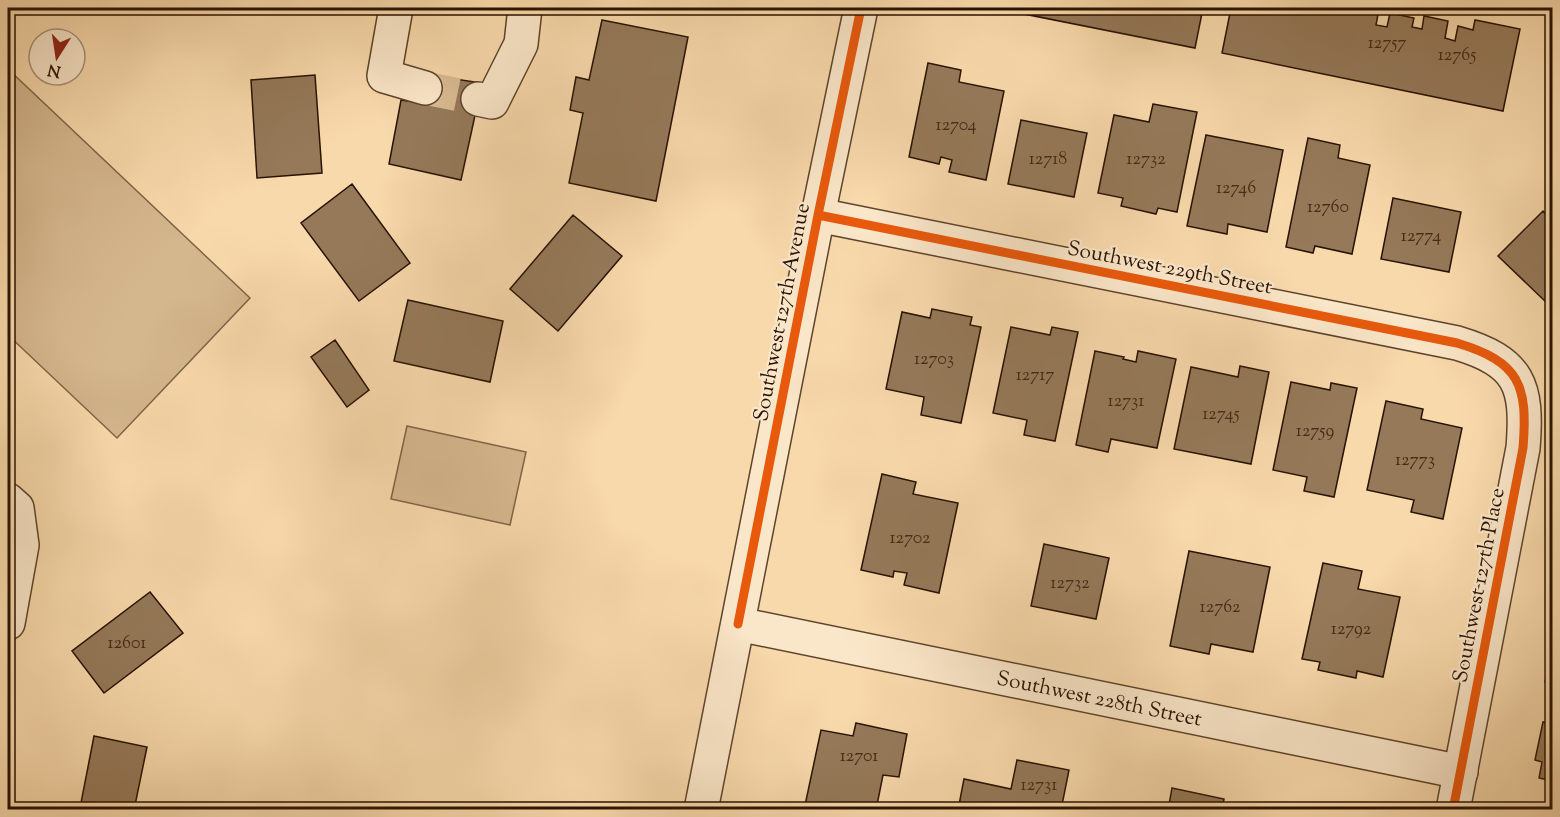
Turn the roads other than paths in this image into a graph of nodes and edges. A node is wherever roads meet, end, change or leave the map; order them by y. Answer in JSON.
{"nodes":[{"id":1,"x":396,"y":8,"type":"edge"},
{"id":2,"x":525,"y":8,"type":"edge"},
{"id":3,"x":861,"y":8,"type":"edge"},
{"id":4,"x":424,"y":88,"type":"tunnel mouth"},
{"id":5,"x":478,"y":99,"type":"tunnel mouth"},
{"id":6,"x":818,"y":215,"type":"junction"},
{"id":7,"x":1509,"y":370,"type":"joint"},
{"id":8,"x":12,"y":504,"type":"edge"},
{"id":9,"x":8,"y":623,"type":"edge"},
{"id":10,"x":738,"y":624,"type":"junction"},
{"id":11,"x":1461,"y":772,"type":"junction"},
{"id":12,"x":702,"y":810,"type":"edge"},
{"id":13,"x":1453,"y":810,"type":"edge"}],
"edges":[{"from":1,"to":4,"type":"street"},
{"from":2,"to":5,"type":"street"},
{"from":3,"to":6,"type":"street","name":"Southwest 127th Avenue"},
{"from":6,"to":7,"type":"street","name":"Southwest 229th Street"},
{"from":6,"to":10,"type":"street","name":"Southwest 127th Avenue"},
{"from":7,"to":11,"type":"street","name":"Southwest 127th Place"},
{"from":8,"to":9,"type":"street"},
{"from":10,"to":11,"type":"street","name":"Southwest 228th Street"},
{"from":10,"to":12,"type":"street","name":"Southwest 127th Avenue"},
{"from":11,"to":13,"type":"street","name":"Southwest 127th Place"}]}
